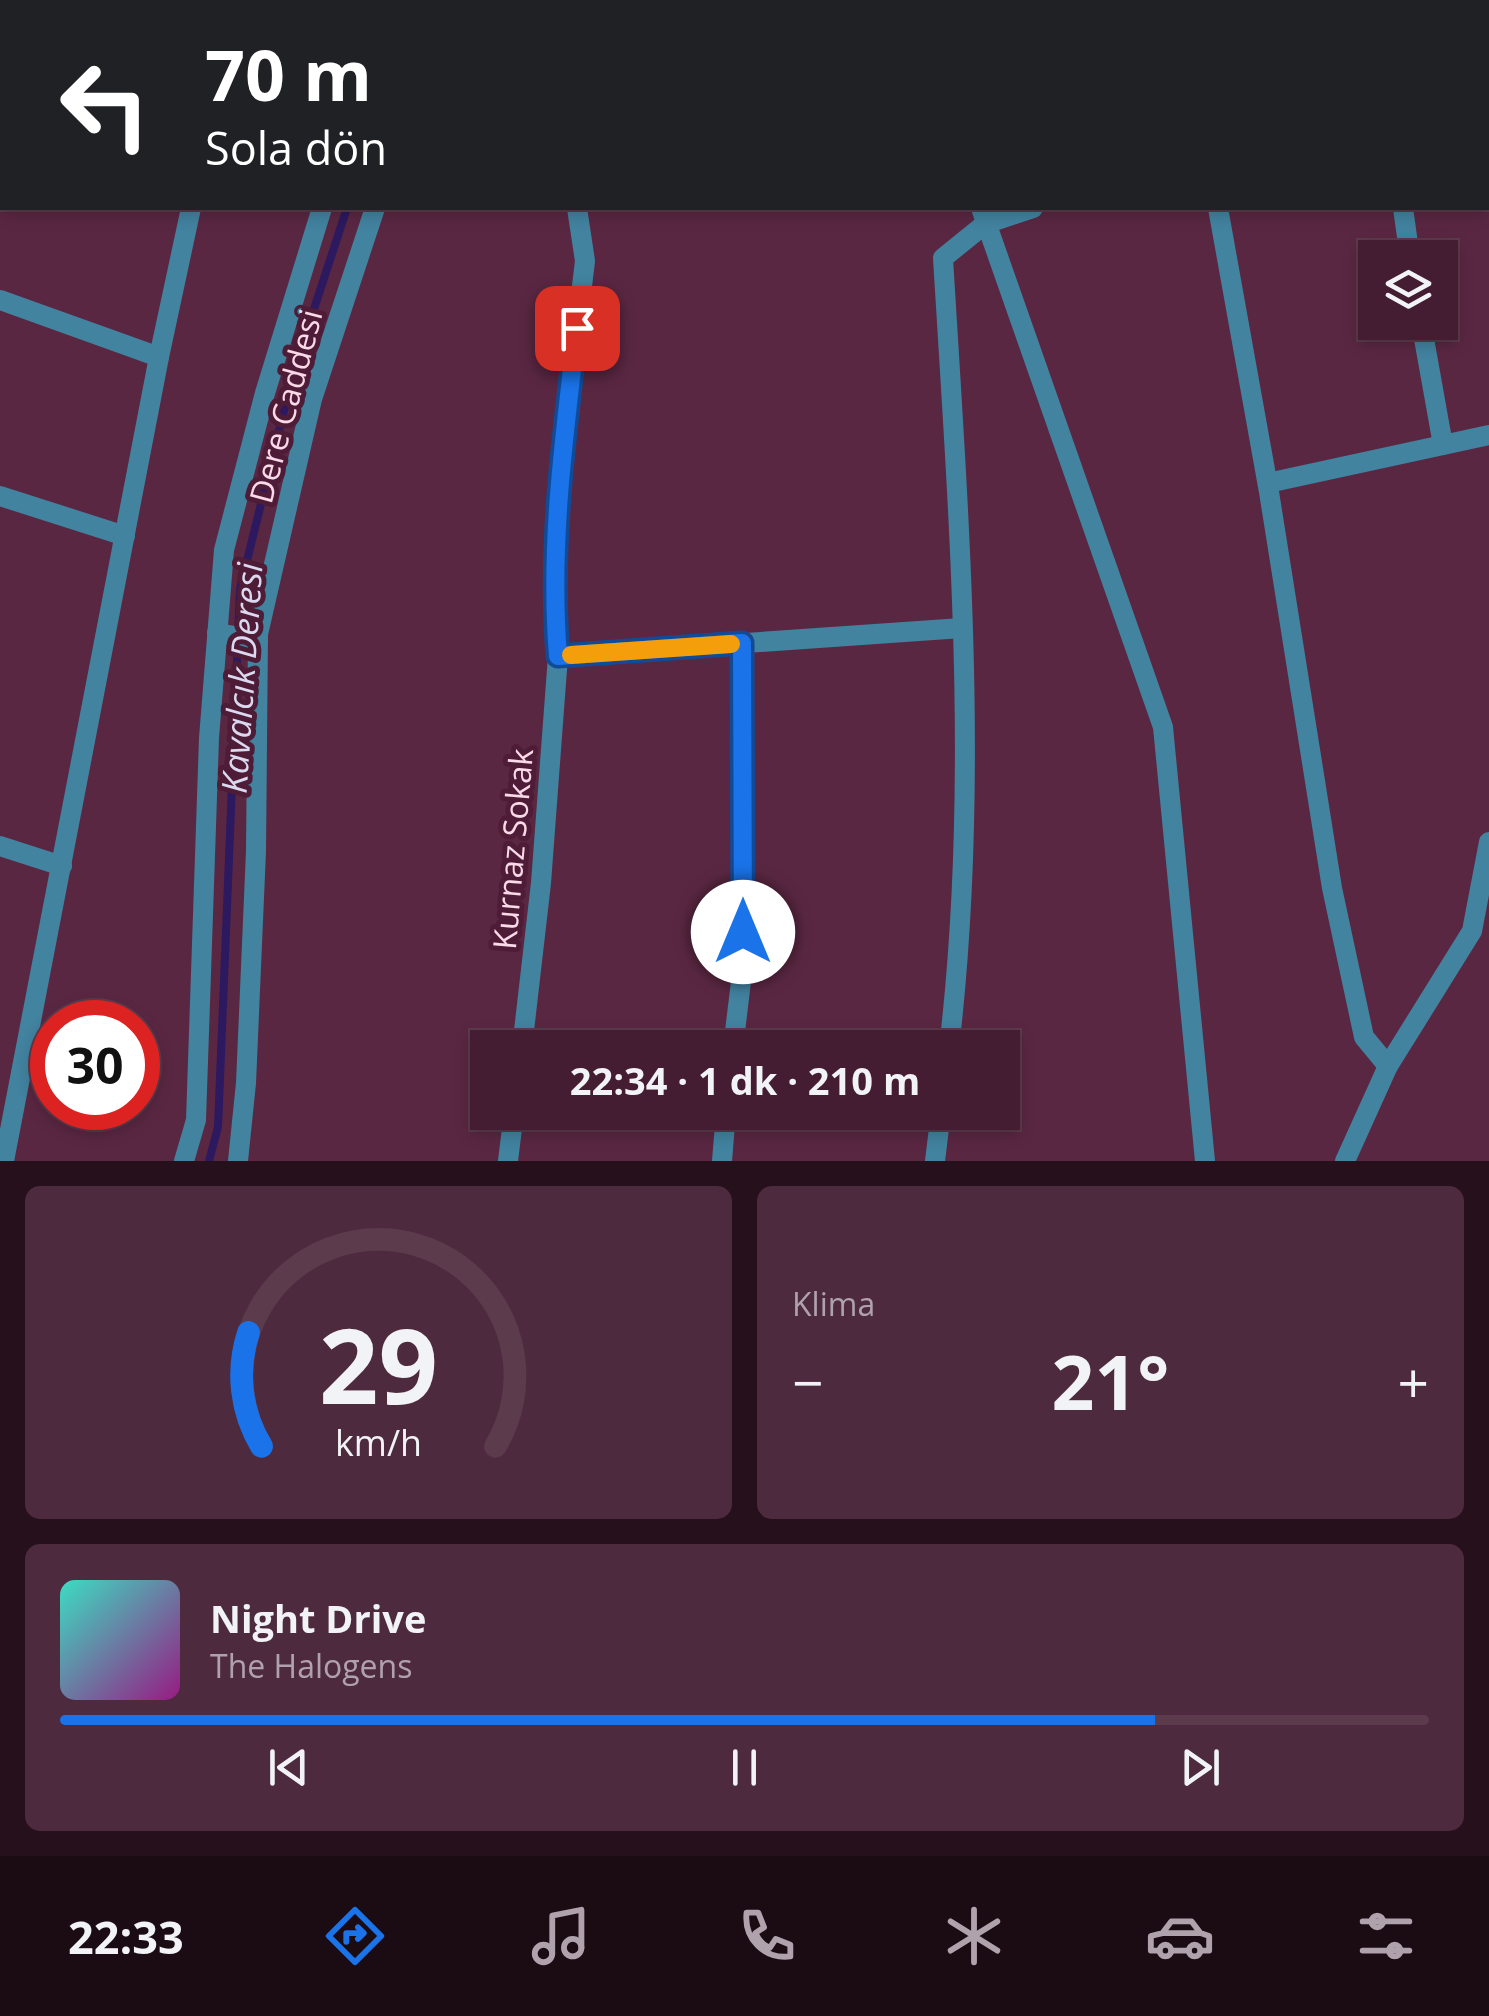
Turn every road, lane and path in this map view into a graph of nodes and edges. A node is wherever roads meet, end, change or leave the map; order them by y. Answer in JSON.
{"nodes":[{"id":1,"x":192,"y":210,"type":"edge"},
{"id":2,"x":321,"y":210,"type":"edge"},
{"id":3,"x":374,"y":210,"type":"edge"},
{"id":4,"x":576,"y":210,"type":"edge"},
{"id":5,"x":1021,"y":210,"type":"edge"},
{"id":6,"x":1218,"y":210,"type":"edge"},
{"id":7,"x":1402,"y":210,"type":"edge"},
{"id":8,"x":983,"y":216,"type":"edge"},
{"id":9,"x":1407,"y":240,"type":"edge"},
{"id":10,"x":0,"y":300,"type":"edge"},
{"id":11,"x":1424,"y":340,"type":"edge"},
{"id":12,"x":159,"y":357,"type":"junction"},
{"id":13,"x":1489,"y":435,"type":"edge"},
{"id":14,"x":1443,"y":445,"type":"junction"},
{"id":15,"x":1268,"y":484,"type":"junction"},
{"id":16,"x":0,"y":496,"type":"edge"},
{"id":17,"x":125,"y":536,"type":"junction"},
{"id":18,"x":962,"y":628,"type":"junction"},
{"id":19,"x":218,"y":633,"type":"junction"},
{"id":20,"x":258,"y":640,"type":"junction"},
{"id":21,"x":742,"y":643,"type":"junction"},
{"id":22,"x":558,"y":656,"type":"junction"},
{"id":23,"x":1489,"y":842,"type":"edge"},
{"id":24,"x":0,"y":846,"type":"edge"},
{"id":25,"x":62,"y":866,"type":"junction"},
{"id":26,"x":1480,"y":926,"type":"edge"},
{"id":27,"x":524,"y":1030,"type":"edge"},
{"id":28,"x":736,"y":1030,"type":"edge"},
{"id":29,"x":950,"y":1030,"type":"edge"},
{"id":30,"x":1388,"y":1066,"type":"junction"},
{"id":31,"x":512,"y":1130,"type":"edge"},
{"id":32,"x":725,"y":1130,"type":"edge"},
{"id":33,"x":939,"y":1130,"type":"edge"},
{"id":34,"x":4,"y":1161,"type":"edge"},
{"id":35,"x":184,"y":1161,"type":"edge"},
{"id":36,"x":238,"y":1161,"type":"edge"},
{"id":37,"x":508,"y":1161,"type":"edge"},
{"id":38,"x":722,"y":1161,"type":"edge"},
{"id":39,"x":935,"y":1161,"type":"edge"},
{"id":40,"x":1205,"y":1161,"type":"edge"},
{"id":41,"x":1344,"y":1161,"type":"edge"}],
"edges":[{"from":1,"to":12,"type":"street"},
{"from":2,"to":19,"type":"street","name":"Dere Caddesi"},
{"from":3,"to":20,"type":"street","name":"Dere Caddesi"},
{"from":4,"to":22,"type":"street","name":"Kurnaz Sokak"},
{"from":5,"to":8,"type":"street"},
{"from":6,"to":15,"type":"street"},
{"from":7,"to":9,"type":"street"},
{"from":8,"to":18,"type":"street"},
{"from":8,"to":40,"type":"street"},
{"from":10,"to":12,"type":"street"},
{"from":11,"to":14,"type":"street"},
{"from":12,"to":17,"type":"street"},
{"from":13,"to":14,"type":"street"},
{"from":14,"to":15,"type":"street"},
{"from":15,"to":30,"type":"street"},
{"from":16,"to":17,"type":"street"},
{"from":17,"to":25,"type":"street"},
{"from":18,"to":21,"type":"street"},
{"from":18,"to":29,"type":"street"},
{"from":19,"to":20,"type":"street"},
{"from":19,"to":35,"type":"street","name":"Dere Caddesi"},
{"from":20,"to":36,"type":"street","name":"Dere Caddesi"},
{"from":21,"to":22,"type":"street"},
{"from":21,"to":28,"type":"street"},
{"from":22,"to":27,"type":"street","name":"Kurnaz Sokak"},
{"from":23,"to":26,"type":"street"},
{"from":24,"to":25,"type":"street"},
{"from":25,"to":34,"type":"street"},
{"from":26,"to":30,"type":"street"},
{"from":30,"to":41,"type":"street"},
{"from":31,"to":37,"type":"street"},
{"from":32,"to":38,"type":"street"},
{"from":33,"to":39,"type":"street"}]}
